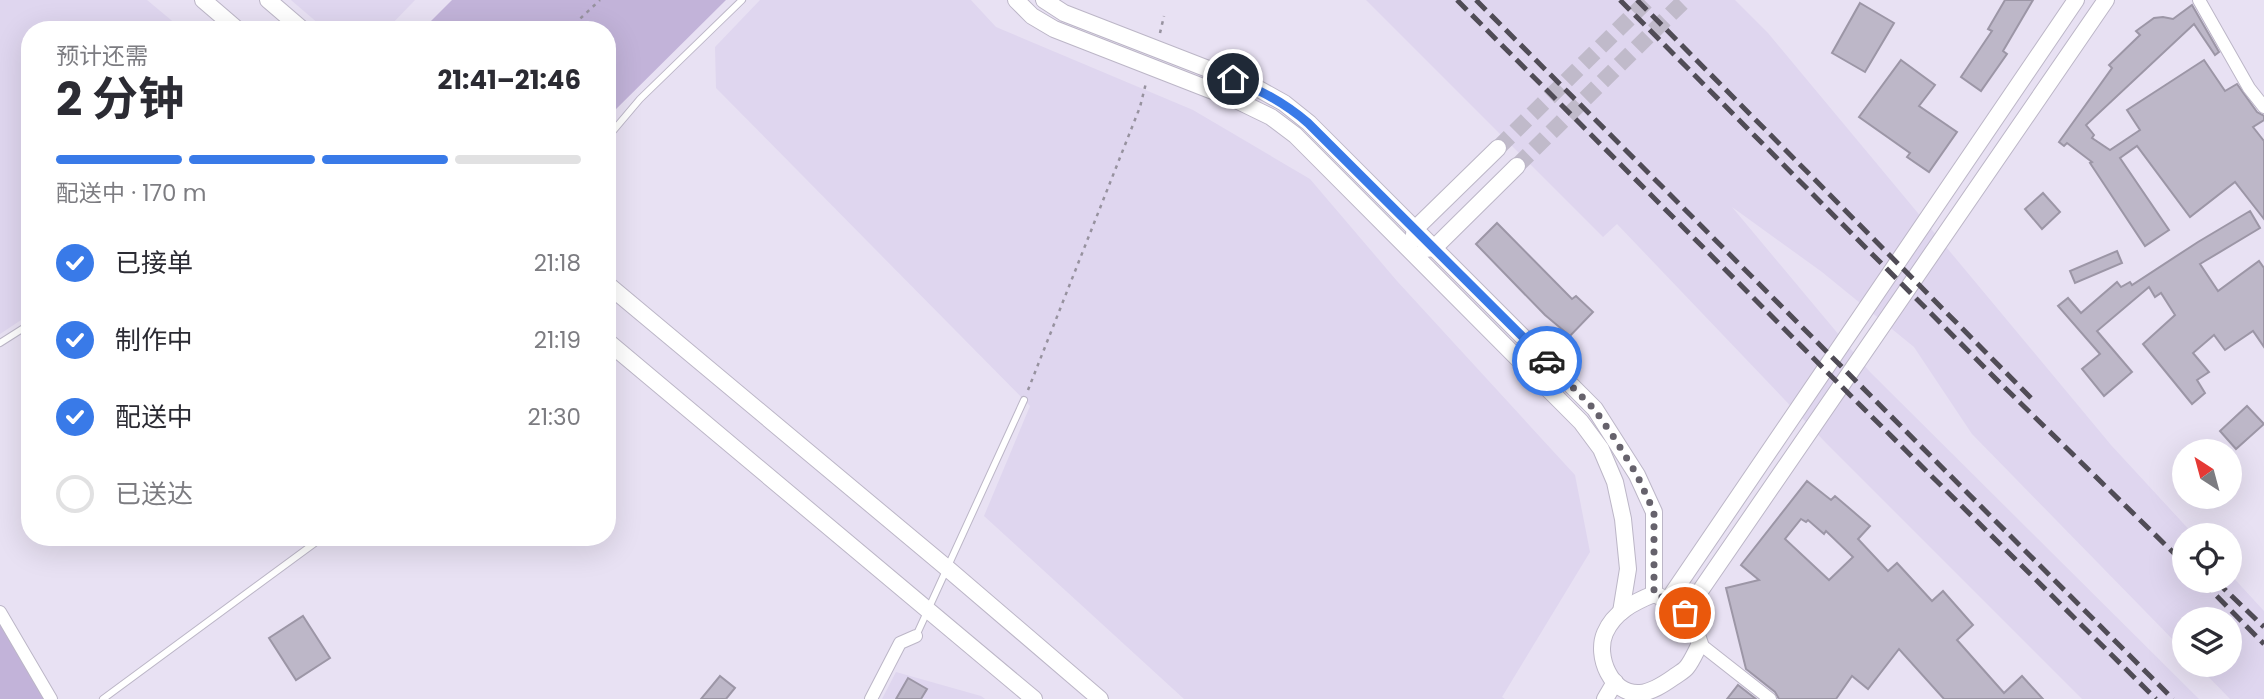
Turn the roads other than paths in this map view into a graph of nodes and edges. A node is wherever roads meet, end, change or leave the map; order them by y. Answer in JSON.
{"nodes":[{"id":1,"x":203,"y":0,"type":"edge"},
{"id":2,"x":268,"y":0,"type":"edge"},
{"id":3,"x":742,"y":0,"type":"edge"},
{"id":4,"x":1016,"y":0,"type":"edge"},
{"id":5,"x":1044,"y":0,"type":"edge"},
{"id":6,"x":2077,"y":0,"type":"edge"},
{"id":7,"x":2106,"y":0,"type":"edge"},
{"id":8,"x":2199,"y":0,"type":"edge"},
{"id":9,"x":228,"y":21,"type":"edge"},
{"id":10,"x":292,"y":21,"type":"edge"},
{"id":11,"x":2264,"y":107,"type":"edge"},
{"id":12,"x":616,"y":127,"type":"edge"},
{"id":13,"x":1498,"y":148,"type":"tunnel mouth"},
{"id":14,"x":1517,"y":166,"type":"tunnel mouth"},
{"id":15,"x":1415,"y":229,"type":"junction"},
{"id":16,"x":1434,"y":248,"type":"junction"},
{"id":17,"x":1410,"y":251,"type":"junction"},
{"id":18,"x":616,"y":292,"type":"edge"},
{"id":19,"x":21,"y":330,"type":"edge"},
{"id":20,"x":0,"y":343,"type":"edge"},
{"id":21,"x":616,"y":349,"type":"edge"},
{"id":22,"x":1024,"y":400,"type":"road end"},
{"id":23,"x":311,"y":546,"type":"edge"},
{"id":24,"x":947,"y":568,"type":"junction"},
{"id":25,"x":1661,"y":597,"type":"junction"},
{"id":26,"x":928,"y":611,"type":"junction"},
{"id":27,"x":0,"y":612,"type":"edge"},
{"id":28,"x":1621,"y":612,"type":"junction"},
{"id":29,"x":1685,"y":613,"type":"junction"},
{"id":30,"x":916,"y":636,"type":"joint"},
{"id":31,"x":1700,"y":644,"type":"junction"},
{"id":32,"x":1615,"y":682,"type":"junction"},
{"id":33,"x":1637,"y":696,"type":"edge"},
{"id":34,"x":51,"y":699,"type":"edge"},
{"id":35,"x":103,"y":699,"type":"edge"},
{"id":36,"x":871,"y":699,"type":"edge"},
{"id":37,"x":1034,"y":699,"type":"edge"},
{"id":38,"x":1100,"y":699,"type":"edge"},
{"id":39,"x":1605,"y":699,"type":"edge"},
{"id":40,"x":1770,"y":699,"type":"edge"}],
"edges":[{"from":1,"to":9,"type":"street"},
{"from":2,"to":10,"type":"street"},
{"from":3,"to":12,"type":"lane"},
{"from":4,"to":17,"type":"street"},
{"from":5,"to":15,"type":"street"},
{"from":6,"to":25,"type":"street"},
{"from":7,"to":29,"type":"street"},
{"from":8,"to":11,"type":"street"},
{"from":13,"to":15,"type":"street"},
{"from":14,"to":16,"type":"street"},
{"from":15,"to":16,"type":"street"},
{"from":15,"to":17,"type":"street"},
{"from":16,"to":17,"type":"street"},
{"from":16,"to":25,"type":"street"},
{"from":17,"to":28,"type":"street"},
{"from":18,"to":24,"type":"street"},
{"from":19,"to":20,"type":"lane"},
{"from":21,"to":26,"type":"street"},
{"from":22,"to":24,"type":"lane"},
{"from":23,"to":35,"type":"lane"},
{"from":24,"to":26,"type":"lane"},
{"from":24,"to":38,"type":"street"},
{"from":25,"to":28,"type":"street"},
{"from":25,"to":29,"type":"street"},
{"from":26,"to":30,"type":"lane"},
{"from":26,"to":37,"type":"street"},
{"from":27,"to":34,"type":"street"},
{"from":28,"to":32,"type":"street"},
{"from":29,"to":31,"type":"street"},
{"from":30,"to":36,"type":"street"},
{"from":31,"to":33,"type":"street"},
{"from":31,"to":40,"type":"street"},
{"from":32,"to":33,"type":"street"},
{"from":32,"to":39,"type":"street"}]}
